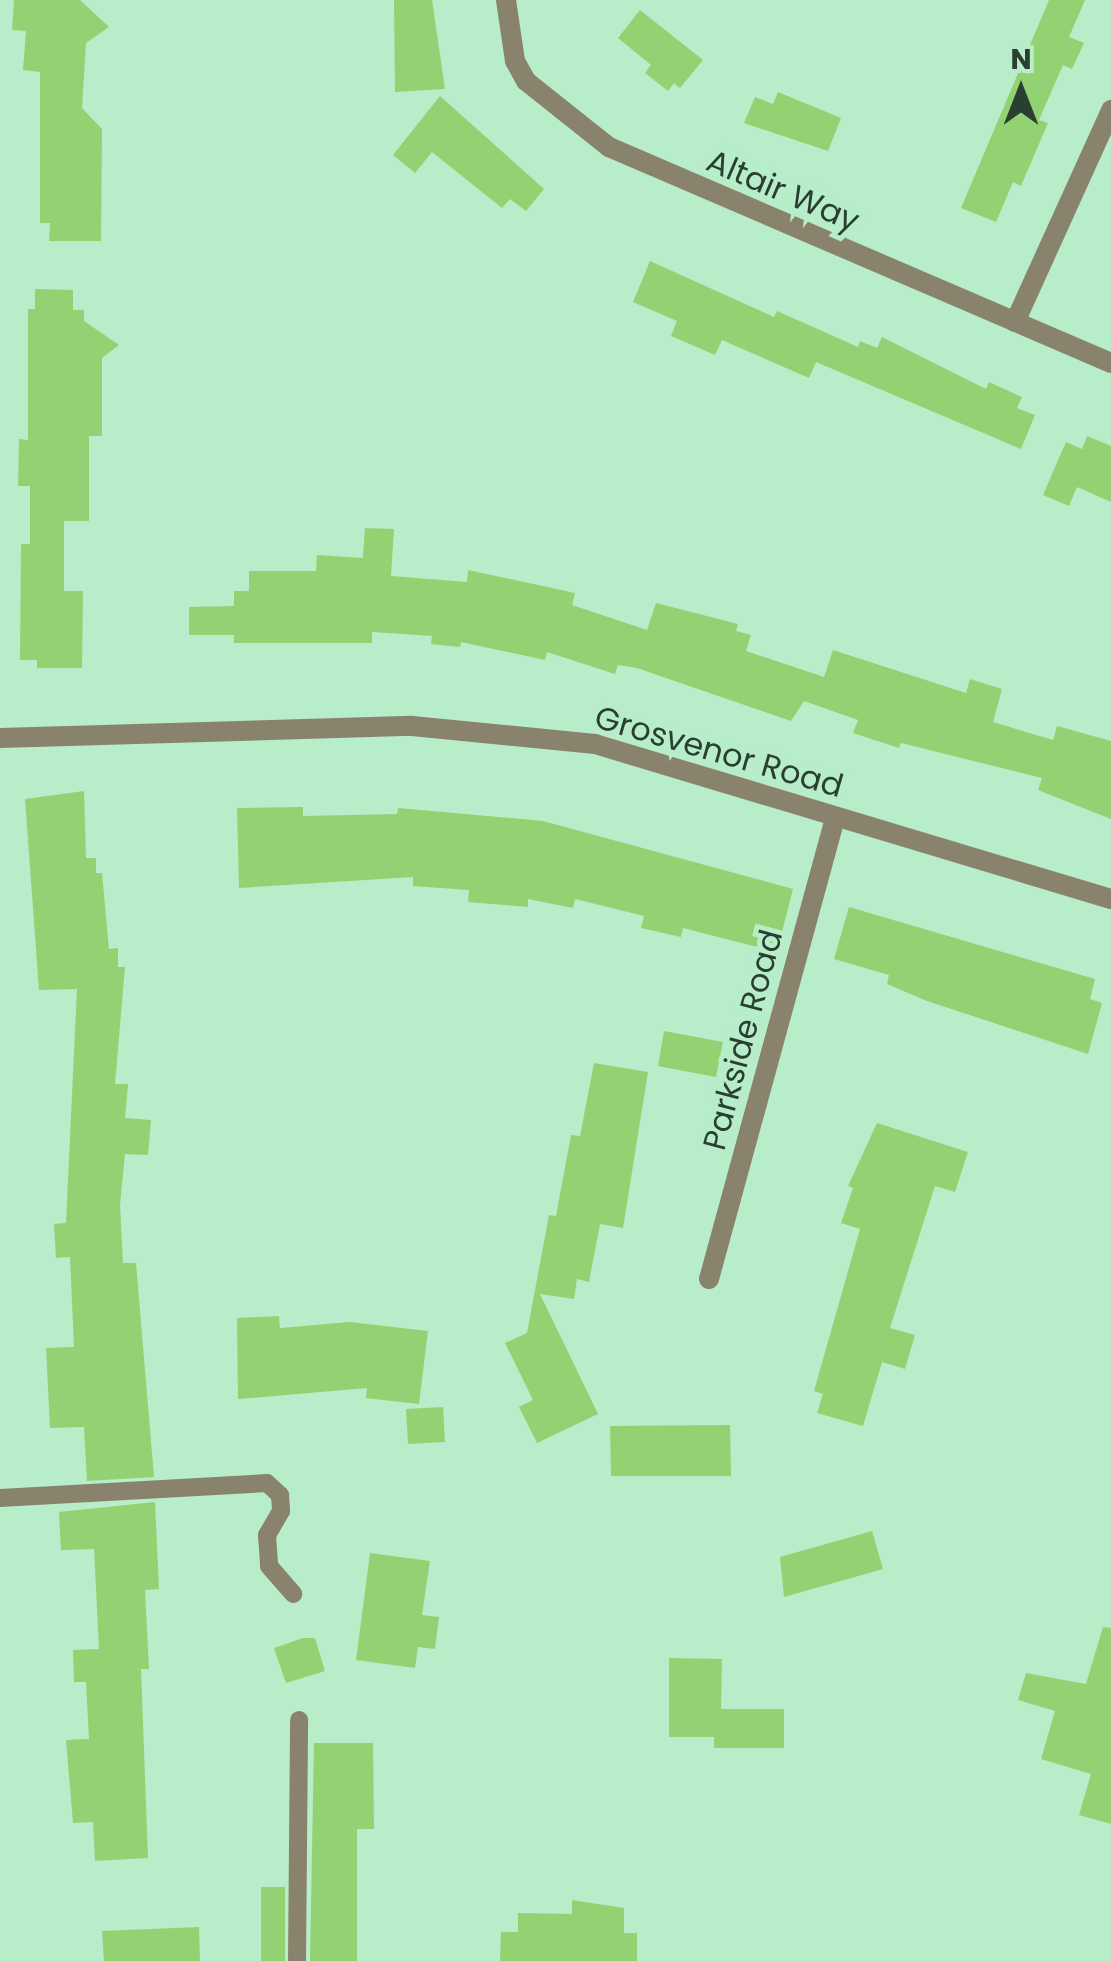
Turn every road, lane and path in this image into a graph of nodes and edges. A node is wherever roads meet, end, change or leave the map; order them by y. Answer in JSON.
{"nodes":[{"id":1,"x":506,"y":0,"type":"edge"},
{"id":2,"x":1111,"y":110,"type":"edge"},
{"id":3,"x":1015,"y":322,"type":"junction"},
{"id":4,"x":1111,"y":363,"type":"edge"},
{"id":5,"x":0,"y":738,"type":"edge"},
{"id":6,"x":835,"y":817,"type":"junction"},
{"id":7,"x":1111,"y":899,"type":"edge"},
{"id":8,"x":710,"y":1278,"type":"dead end"},
{"id":9,"x":0,"y":1498,"type":"edge"},
{"id":10,"x":293,"y":1594,"type":"dead end"},
{"id":11,"x":299,"y":1720,"type":"dead end"},
{"id":12,"x":297,"y":1961,"type":"edge"}],
"edges":[{"from":1,"to":3,"type":"street","name":"Altair Way"},
{"from":2,"to":3,"type":"street"},
{"from":3,"to":4,"type":"street","name":"Altair Way"},
{"from":5,"to":6,"type":"street","name":"Grosvenor Road"},
{"from":6,"to":7,"type":"street","name":"Grosvenor Road"},
{"from":6,"to":8,"type":"street","name":"Parkside Road"},
{"from":9,"to":10,"type":"lane"},
{"from":11,"to":12,"type":"lane"}]}
